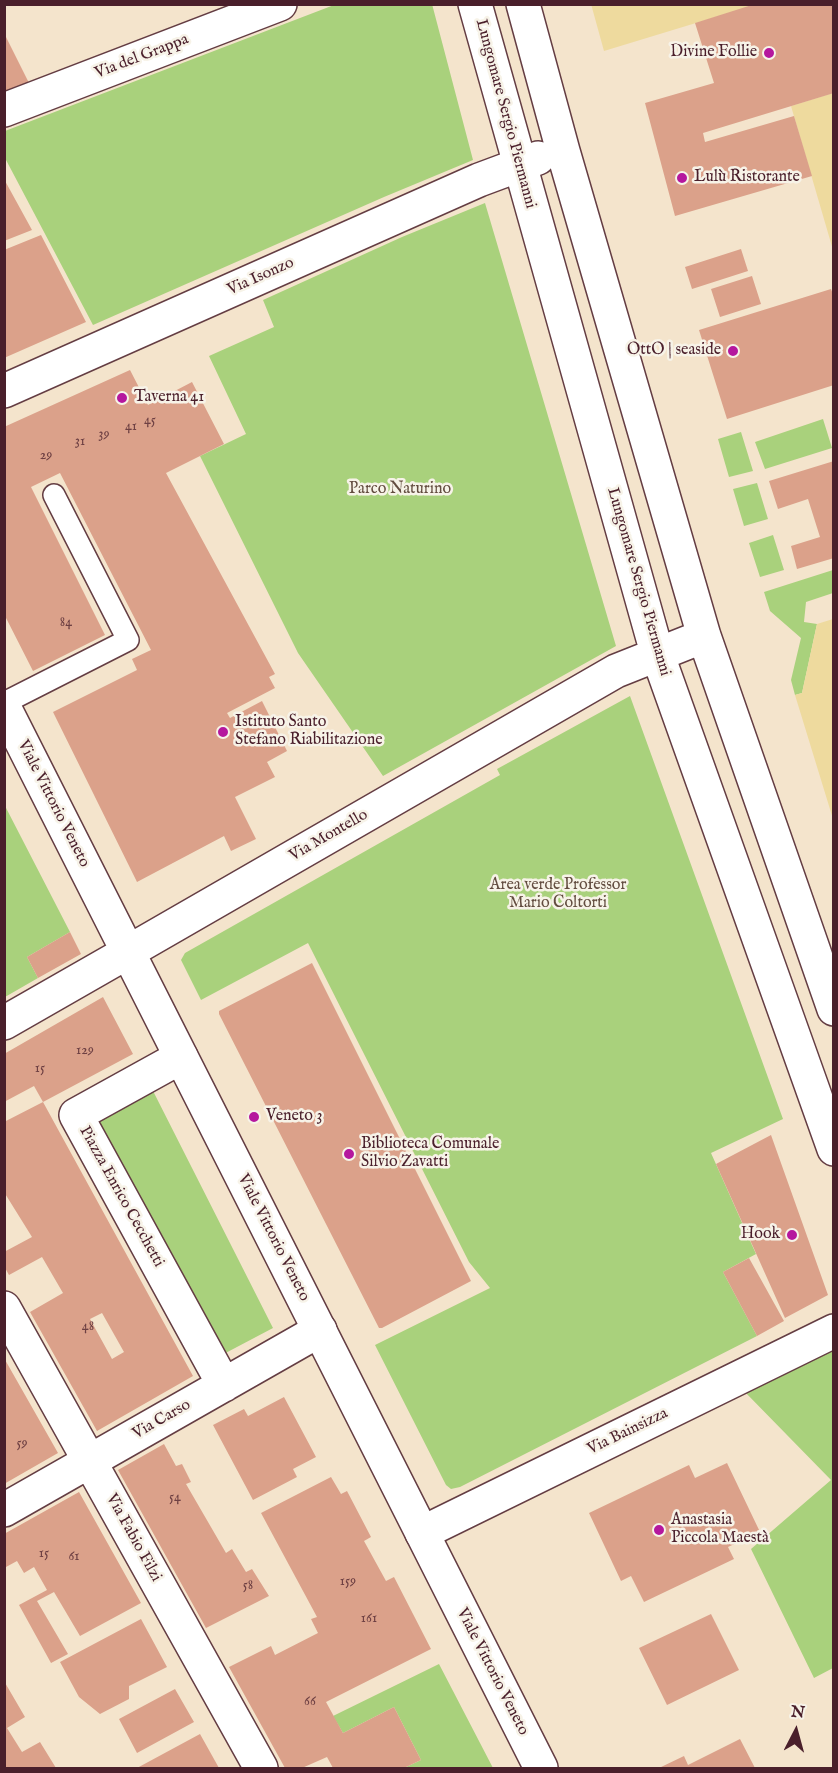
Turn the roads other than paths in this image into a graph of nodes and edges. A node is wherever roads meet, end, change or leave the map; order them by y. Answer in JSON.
{"nodes":[{"id":1,"x":280,"y":4,"type":"edge"},
{"id":2,"x":475,"y":4,"type":"edge"},
{"id":3,"x":523,"y":4,"type":"edge"},
{"id":4,"x":4,"y":110,"type":"edge"},
{"id":5,"x":563,"y":151,"type":"junction"},
{"id":6,"x":519,"y":164,"type":"junction"},
{"id":7,"x":4,"y":391,"type":"edge"},
{"id":8,"x":54,"y":495,"type":"dead end"},
{"id":9,"x":704,"y":636,"type":"junction"},
{"id":10,"x":657,"y":653,"type":"junction"},
{"id":11,"x":4,"y":705,"type":"edge"},
{"id":12,"x":128,"y":952,"type":"junction"},
{"id":13,"x":834,"y":1009,"type":"edge"},
{"id":14,"x":4,"y":1023,"type":"edge"},
{"id":15,"x":181,"y":1056,"type":"junction"},
{"id":16,"x":834,"y":1149,"type":"edge"},
{"id":17,"x":4,"y":1308,"type":"edge"},
{"id":18,"x":320,"y":1330,"type":"junction"},
{"id":19,"x":834,"y":1330,"type":"edge"},
{"id":20,"x":224,"y":1385,"type":"junction"},
{"id":21,"x":91,"y":1461,"type":"junction"},
{"id":22,"x":4,"y":1510,"type":"edge"},
{"id":23,"x":422,"y":1533,"type":"junction"},
{"id":24,"x":261,"y":1768,"type":"edge"},
{"id":25,"x":541,"y":1768,"type":"edge"}],
"edges":[{"from":1,"to":4,"type":"street","name":"Via del Grappa"},
{"from":2,"to":6,"type":"street","name":"Lungomare Sergio Piermanni"},
{"from":3,"to":5,"type":"street"},
{"from":5,"to":6,"type":"street","name":"Via Isonzo"},
{"from":5,"to":9,"type":"street"},
{"from":6,"to":7,"type":"street","name":"Via Isonzo"},
{"from":6,"to":10,"type":"street","name":"Lungomare Sergio Piermanni"},
{"from":8,"to":11,"type":"lane"},
{"from":9,"to":10,"type":"street","name":"Via Montello"},
{"from":9,"to":13,"type":"street"},
{"from":10,"to":12,"type":"street","name":"Via Montello"},
{"from":10,"to":16,"type":"street","name":"Lungomare Sergio Piermanni"},
{"from":11,"to":12,"type":"street","name":"Viale Vittorio Veneto"},
{"from":12,"to":14,"type":"street","name":"Via Montello"},
{"from":12,"to":15,"type":"street","name":"Viale Vittorio Veneto"},
{"from":15,"to":18,"type":"street","name":"Viale Vittorio Veneto"},
{"from":15,"to":20,"type":"street","name":"Piazza Enrico Cecchetti"},
{"from":17,"to":21,"type":"street","name":"Via Fabio Filzi"},
{"from":18,"to":20,"type":"street","name":"Via Carso"},
{"from":18,"to":23,"type":"street","name":"Viale Vittorio Veneto"},
{"from":19,"to":23,"type":"street","name":"Via Bainsizza"},
{"from":20,"to":21,"type":"street","name":"Via Carso"},
{"from":21,"to":22,"type":"street","name":"Via Carso"},
{"from":21,"to":24,"type":"street","name":"Via Fabio Filzi"},
{"from":23,"to":25,"type":"street","name":"Viale Vittorio Veneto"}]}
